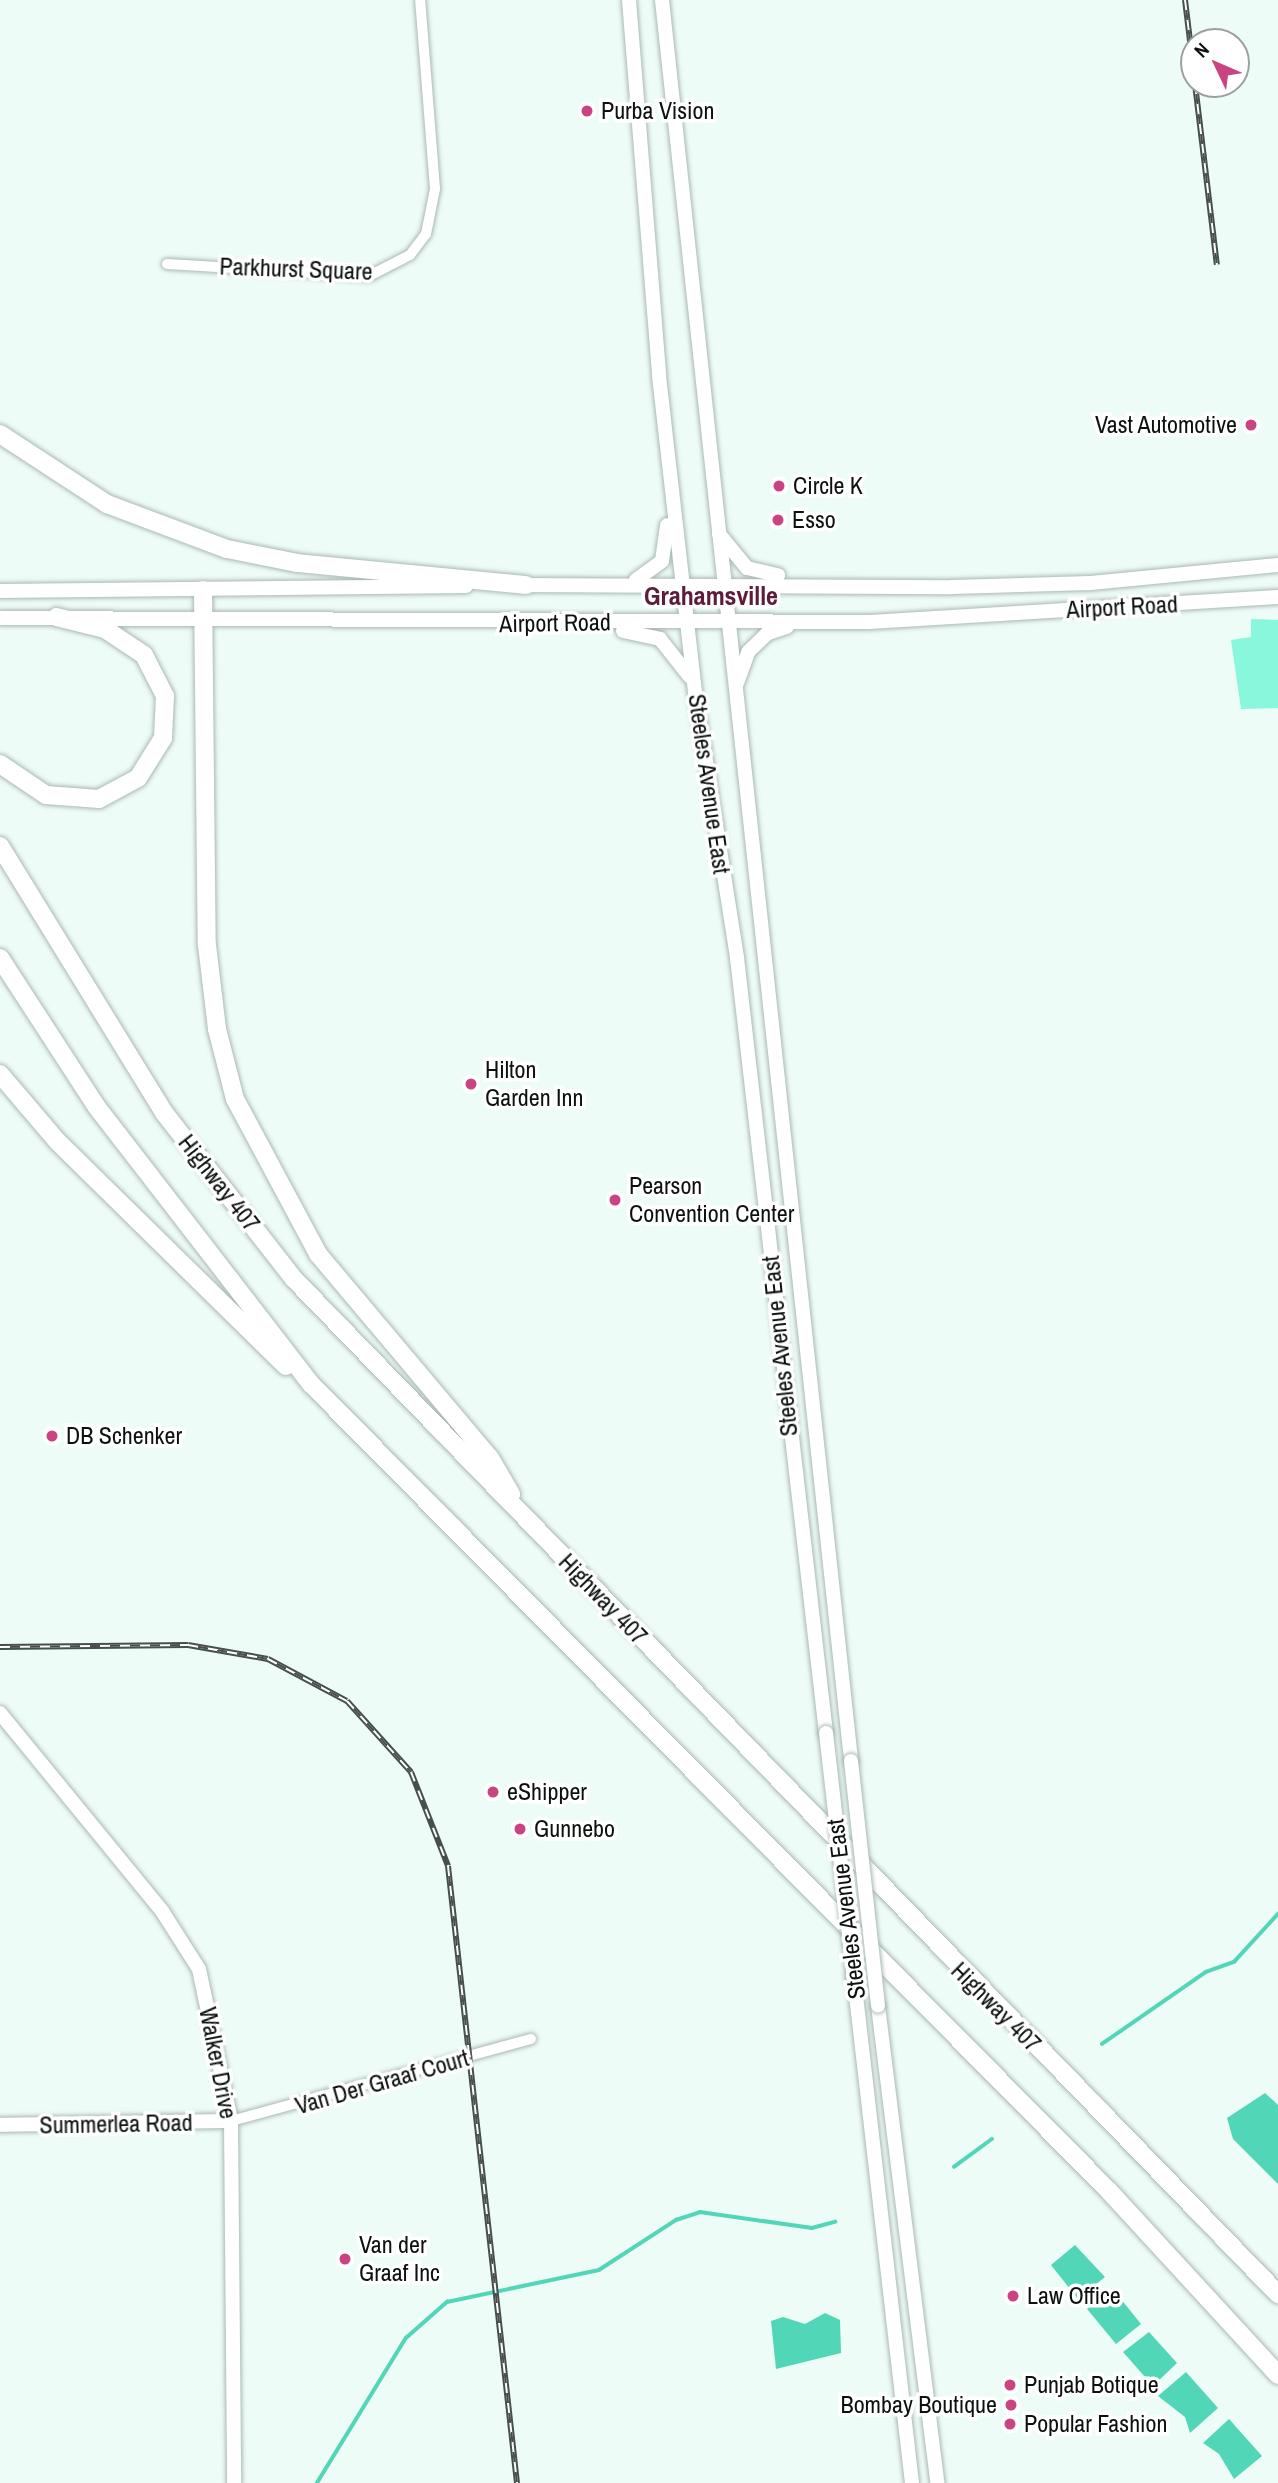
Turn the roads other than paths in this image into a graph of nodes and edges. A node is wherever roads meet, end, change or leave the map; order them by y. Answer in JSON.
{"nodes":[{"id":1,"x":420,"y":0,"type":"edge"},
{"id":2,"x":629,"y":0,"type":"edge"},
{"id":3,"x":662,"y":0,"type":"edge"},
{"id":4,"x":166,"y":264,"type":"dead end"},
{"id":5,"x":0,"y":433,"type":"edge"},
{"id":6,"x":673,"y":496,"type":"junction"},
{"id":7,"x":714,"y":521,"type":"junction"},
{"id":8,"x":1278,"y":565,"type":"edge"},
{"id":9,"x":611,"y":584,"type":"junction"},
{"id":10,"x":683,"y":584,"type":"junction"},
{"id":11,"x":722,"y":584,"type":"junction"},
{"id":12,"x":816,"y":584,"type":"junction"},
{"id":13,"x":526,"y":585,"type":"junction"},
{"id":14,"x":203,"y":590,"type":"junction"},
{"id":15,"x":0,"y":591,"type":"edge"},
{"id":16,"x":1278,"y":597,"type":"edge"},
{"id":17,"x":204,"y":616,"type":"junction"},
{"id":18,"x":56,"y":617,"type":"junction"},
{"id":19,"x":0,"y":618,"type":"edge"},
{"id":20,"x":687,"y":622,"type":"junction"},
{"id":21,"x":726,"y":622,"type":"junction"},
{"id":22,"x":811,"y":622,"type":"junction"},
{"id":23,"x":563,"y":623,"type":"junction"},
{"id":24,"x":695,"y":692,"type":"junction"},
{"id":25,"x":734,"y":698,"type":"junction"},
{"id":26,"x":0,"y":764,"type":"edge"},
{"id":27,"x":0,"y":846,"type":"edge"},
{"id":28,"x":0,"y":958,"type":"edge"},
{"id":29,"x":0,"y":1074,"type":"edge"},
{"id":30,"x":312,"y":1385,"type":"junction"},
{"id":31,"x":526,"y":1518,"type":"junction"},
{"id":32,"x":0,"y":1713,"type":"edge"},
{"id":33,"x":531,"y":2039,"type":"dead end"},
{"id":34,"x":231,"y":2122,"type":"junction"},
{"id":35,"x":0,"y":2125,"type":"edge"},
{"id":36,"x":1278,"y":2294,"type":"edge"},
{"id":37,"x":1278,"y":2375,"type":"edge"},
{"id":38,"x":234,"y":2483,"type":"edge"},
{"id":39,"x":912,"y":2483,"type":"edge"},
{"id":40,"x":937,"y":2483,"type":"edge"}],
"edges":[{"from":1,"to":4,"type":"street","name":"Parkhurst Square"},
{"from":2,"to":6,"type":"main road","name":"Steeles Avenue East"},
{"from":3,"to":7,"type":"main road","name":"Steeles Avenue East"},
{"from":5,"to":13,"type":"highway"},
{"from":6,"to":9,"type":"main road"},
{"from":6,"to":10,"type":"main road","name":"Steeles Avenue East"},
{"from":7,"to":11,"type":"main road","name":"Steeles Avenue East"},
{"from":7,"to":12,"type":"main road"},
{"from":8,"to":12,"type":"main road","name":"Airport Road"},
{"from":9,"to":10,"type":"main road","name":"Airport Road"},
{"from":9,"to":13,"type":"main road","name":"Airport Road"},
{"from":10,"to":11,"type":"main road","name":"Airport Road"},
{"from":10,"to":20,"type":"main road","name":"Steeles Avenue East"},
{"from":11,"to":12,"type":"main road","name":"Airport Road"},
{"from":11,"to":21,"type":"main road","name":"Steeles Avenue East"},
{"from":13,"to":14,"type":"main road","name":"Airport Road"},
{"from":14,"to":15,"type":"main road","name":"Airport Road"},
{"from":14,"to":17,"type":"highway"},
{"from":16,"to":22,"type":"main road","name":"Airport Road"},
{"from":17,"to":18,"type":"main road","name":"Airport Road"},
{"from":17,"to":23,"type":"main road","name":"Airport Road"},
{"from":17,"to":31,"type":"highway"},
{"from":18,"to":19,"type":"main road","name":"Airport Road"},
{"from":18,"to":26,"type":"highway"},
{"from":20,"to":21,"type":"main road","name":"Airport Road"},
{"from":20,"to":23,"type":"main road","name":"Airport Road"},
{"from":20,"to":24,"type":"main road","name":"Steeles Avenue East"},
{"from":21,"to":22,"type":"main road","name":"Airport Road"},
{"from":21,"to":25,"type":"main road","name":"Steeles Avenue East"},
{"from":22,"to":25,"type":"main road"},
{"from":23,"to":24,"type":"main road"},
{"from":24,"to":39,"type":"main road","name":"Steeles Avenue East","bridge":true},
{"from":25,"to":40,"type":"main road","name":"Steeles Avenue East","bridge":true},
{"from":27,"to":31,"type":"highway","name":"Highway 407"},
{"from":28,"to":30,"type":"highway","name":"Highway 407"},
{"from":29,"to":30,"type":"highway"},
{"from":30,"to":37,"type":"highway","name":"Highway 407"},
{"from":31,"to":36,"type":"highway","name":"Highway 407"},
{"from":32,"to":34,"type":"main road","name":"Walker Drive"},
{"from":33,"to":34,"type":"street","name":"Van Der Graaf Court"},
{"from":34,"to":35,"type":"main road","name":"Summerlea Road"},
{"from":34,"to":38,"type":"main road","name":"Walker Drive"}]}
